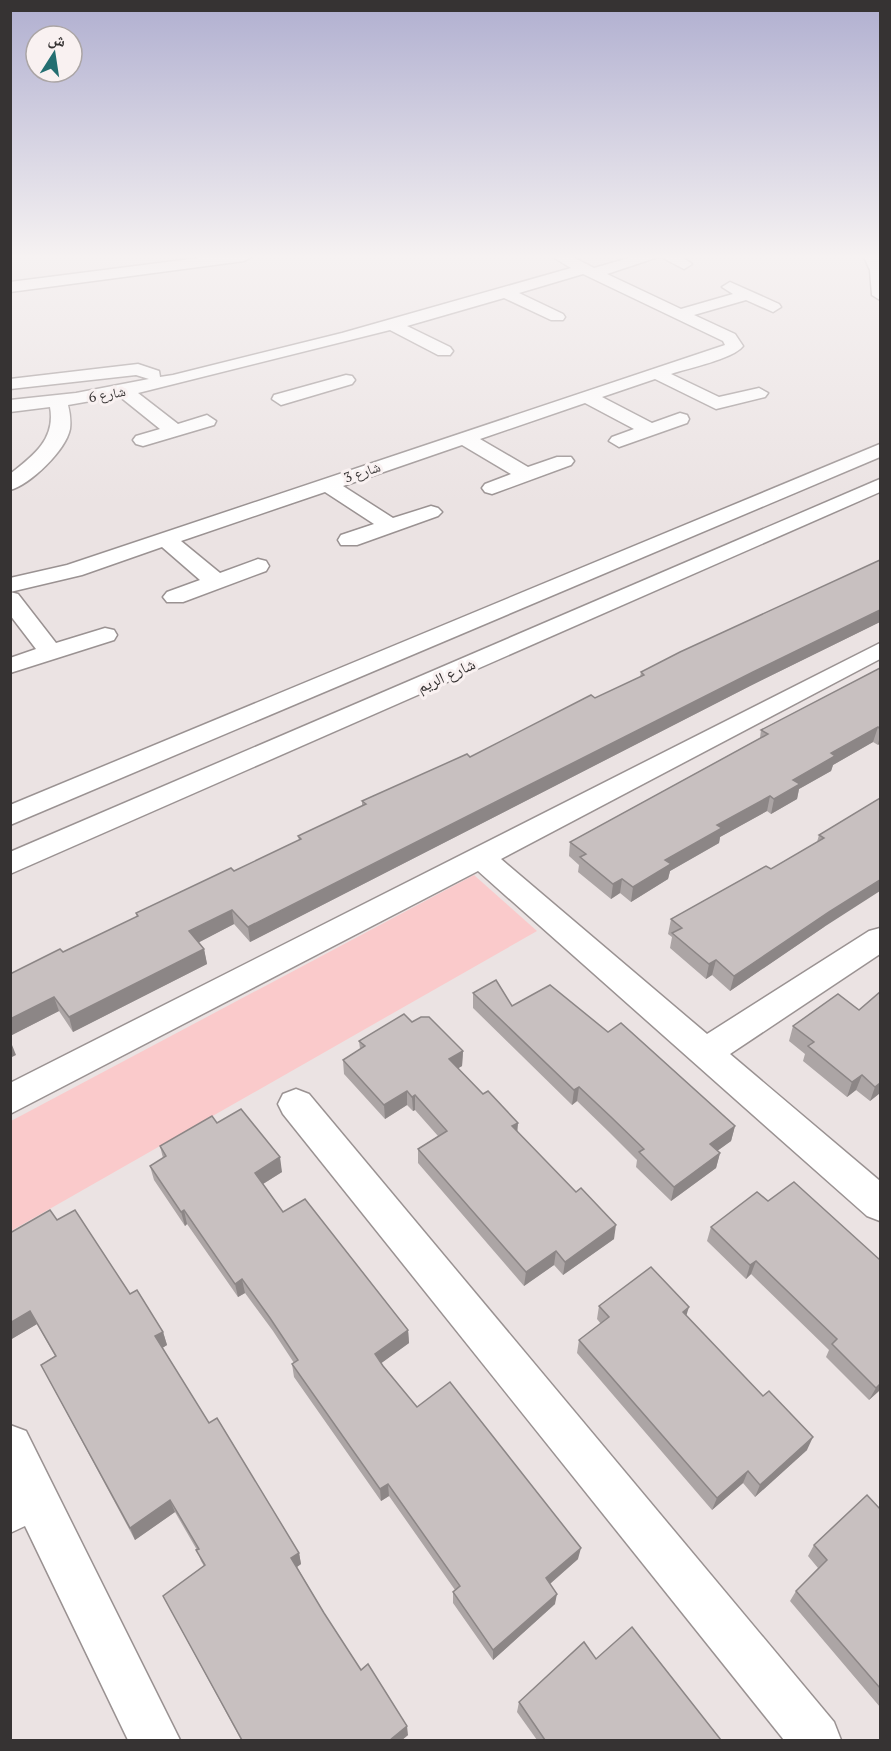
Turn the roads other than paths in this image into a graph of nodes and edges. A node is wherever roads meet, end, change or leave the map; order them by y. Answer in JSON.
{"nodes":[{"id":1,"x":339,"y":339,"type":"edge"},
{"id":2,"x":420,"y":339,"type":"edge"},
{"id":3,"x":708,"y":339,"type":"edge"},
{"id":4,"x":465,"y":345,"type":"dead end"},
{"id":5,"x":444,"y":351,"type":"junction"},
{"id":6,"x":267,"y":357,"type":"junction"},
{"id":7,"x":417,"y":360,"type":"dead end"},
{"id":8,"x":656,"y":373,"type":"junction"},
{"id":9,"x":346,"y":380,"type":"dead end"},
{"id":10,"x":10,"y":384,"type":"edge"},
{"id":11,"x":162,"y":384,"type":"junction"},
{"id":12,"x":315,"y":389,"type":"junction"},
{"id":13,"x":124,"y":392,"type":"junction"},
{"id":14,"x":759,"y":393,"type":"dead end"},
{"id":15,"x":586,"y":396,"type":"junction"},
{"id":16,"x":282,"y":399,"type":"dead end"},
{"id":17,"x":58,"y":403,"type":"junction"},
{"id":18,"x":10,"y":406,"type":"edge"},
{"id":19,"x":680,"y":420,"type":"dead end"},
{"id":20,"x":207,"y":421,"type":"dead end"},
{"id":21,"x":649,"y":429,"type":"junction"},
{"id":22,"x":175,"y":430,"type":"junction"},
{"id":23,"x":464,"y":438,"type":"junction"},
{"id":24,"x":143,"y":440,"type":"dead end"},
{"id":25,"x":619,"y":441,"type":"dead end"},
{"id":26,"x":880,"y":450,"type":"edge"},
{"id":27,"x":564,"y":461,"type":"dead end"},
{"id":28,"x":527,"y":475,"type":"junction"},
{"id":29,"x":10,"y":484,"type":"edge"},
{"id":30,"x":327,"y":484,"type":"junction"},
{"id":31,"x":880,"y":485,"type":"edge"},
{"id":32,"x":492,"y":488,"type":"dead end"},
{"id":33,"x":431,"y":512,"type":"dead end"},
{"id":34,"x":390,"y":525,"type":"junction"},
{"id":35,"x":165,"y":539,"type":"junction"},
{"id":36,"x":349,"y":540,"type":"dead end"},
{"id":37,"x":258,"y":566,"type":"dead end"},
{"id":38,"x":216,"y":581,"type":"junction"},
{"id":39,"x":10,"y":585,"type":"edge"},
{"id":40,"x":175,"y":597,"type":"dead end"},
{"id":41,"x":10,"y":599,"type":"edge"},
{"id":42,"x":105,"y":635,"type":"dead end"},
{"id":43,"x":880,"y":650,"type":"edge"},
{"id":44,"x":50,"y":651,"type":"junction"},
{"id":45,"x":10,"y":666,"type":"edge"},
{"id":46,"x":10,"y":816,"type":"edge"},
{"id":47,"x":479,"y":856,"type":"junction"},
{"id":48,"x":10,"y":864,"type":"edge"},
{"id":49,"x":880,"y":939,"type":"edge"},
{"id":50,"x":706,"y":1052,"type":"junction"},
{"id":51,"x":10,"y":1100,"type":"edge"},
{"id":52,"x":296,"y":1104,"type":"dead end"},
{"id":53,"x":880,"y":1204,"type":"edge"},
{"id":54,"x":10,"y":1447,"type":"edge"},
{"id":55,"x":22,"y":1502,"type":"edge"},
{"id":56,"x":155,"y":1740,"type":"edge"},
{"id":57,"x":816,"y":1740,"type":"edge"}],
"edges":[{"from":1,"to":6,"type":"street","name":"شارع 6"},
{"from":2,"to":5,"type":"street"},
{"from":3,"to":8,"type":"street","name":"شارع 3"},
{"from":4,"to":5,"type":"street"},
{"from":5,"to":7,"type":"street"},
{"from":6,"to":11,"type":"street","name":"شارع 6"},
{"from":6,"to":12,"type":"street"},
{"from":8,"to":14,"type":"street"},
{"from":8,"to":15,"type":"street","name":"شارع 3"},
{"from":9,"to":12,"type":"street"},
{"from":10,"to":11,"type":"street"},
{"from":11,"to":13,"type":"street","name":"شارع 6"},
{"from":12,"to":16,"type":"street"},
{"from":13,"to":17,"type":"street","name":"شارع 6"},
{"from":13,"to":22,"type":"street"},
{"from":15,"to":21,"type":"street"},
{"from":15,"to":23,"type":"street","name":"شارع 3"},
{"from":17,"to":18,"type":"street","name":"شارع 6"},
{"from":17,"to":29,"type":"street"},
{"from":19,"to":21,"type":"street"},
{"from":20,"to":22,"type":"street"},
{"from":21,"to":25,"type":"street"},
{"from":22,"to":24,"type":"street"},
{"from":23,"to":28,"type":"street"},
{"from":23,"to":30,"type":"street","name":"شارع 3"},
{"from":26,"to":46,"type":"street"},
{"from":27,"to":28,"type":"street"},
{"from":28,"to":32,"type":"street"},
{"from":30,"to":34,"type":"street"},
{"from":30,"to":35,"type":"street","name":"شارع 3"},
{"from":31,"to":48,"type":"street","name":"شارع الريم"},
{"from":33,"to":34,"type":"street"},
{"from":34,"to":36,"type":"street"},
{"from":35,"to":38,"type":"street"},
{"from":35,"to":39,"type":"street","name":"شارع 3"},
{"from":37,"to":38,"type":"street"},
{"from":38,"to":40,"type":"street"},
{"from":41,"to":44,"type":"street"},
{"from":42,"to":44,"type":"street"},
{"from":43,"to":47,"type":"street"},
{"from":44,"to":45,"type":"street"},
{"from":47,"to":50,"type":"street"},
{"from":47,"to":51,"type":"street"},
{"from":49,"to":50,"type":"street"},
{"from":50,"to":53,"type":"street"},
{"from":52,"to":57,"type":"street"},
{"from":54,"to":55,"type":"street"},
{"from":55,"to":56,"type":"street"}]}
